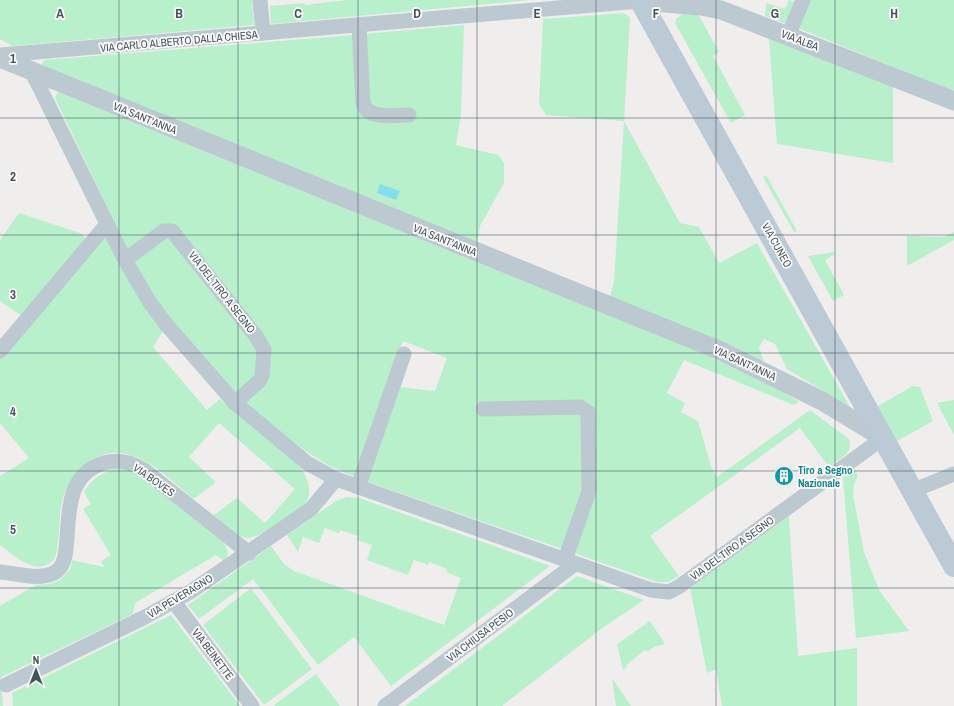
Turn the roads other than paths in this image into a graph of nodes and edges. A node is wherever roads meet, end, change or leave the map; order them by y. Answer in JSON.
{"nodes":[{"id":1,"x":260,"y":0,"type":"edge"},
{"id":2,"x":803,"y":0,"type":"edge"},
{"id":3,"x":640,"y":1,"type":"edge"},
{"id":4,"x":667,"y":1,"type":"edge"},
{"id":5,"x":359,"y":26,"type":"junction"},
{"id":6,"x":263,"y":34,"type":"junction"},
{"id":7,"x":788,"y":36,"type":"junction"},
{"id":8,"x":0,"y":57,"type":"edge"},
{"id":9,"x":32,"y":72,"type":"junction"},
{"id":10,"x":954,"y":101,"type":"edge"},
{"id":11,"x":409,"y":115,"type":"dead end"},
{"id":12,"x":107,"y":224,"type":"junction"},
{"id":13,"x":125,"y":260,"type":"junction"},
{"id":14,"x":0,"y":351,"type":"edge"},
{"id":15,"x":404,"y":354,"type":"dead end"},
{"id":16,"x":235,"y":403,"type":"junction"},
{"id":17,"x":483,"y":408,"type":"dead end"},
{"id":18,"x":882,"y":438,"type":"junction"},
{"id":19,"x":954,"y":474,"type":"edge"},
{"id":20,"x":336,"y":479,"type":"junction"},
{"id":21,"x":358,"y":487,"type":"junction"},
{"id":22,"x":912,"y":491,"type":"junction"},
{"id":23,"x":249,"y":553,"type":"junction"},
{"id":24,"x":570,"y":562,"type":"junction"},
{"id":25,"x":954,"y":566,"type":"edge"},
{"id":26,"x":0,"y":572,"type":"edge"},
{"id":27,"x":174,"y":602,"type":"junction"},
{"id":28,"x":6,"y":685,"type":"dead end"},
{"id":29,"x":252,"y":706,"type":"edge"},
{"id":30,"x":385,"y":706,"type":"edge"}],
"edges":[{"from":1,"to":6,"type":"street"},
{"from":2,"to":7,"type":"street"},
{"from":3,"to":4,"type":"street","name":"VIA ALBA"},
{"from":3,"to":5,"type":"street","name":"VIA CARLO ALBERTO DALLA CHIESA"},
{"from":3,"to":18,"type":"main road","name":"VIA CUNEO"},
{"from":4,"to":7,"type":"street","name":"VIA ALBA"},
{"from":5,"to":6,"type":"street","name":"VIA CARLO ALBERTO DALLA CHIESA"},
{"from":5,"to":11,"type":"street"},
{"from":6,"to":8,"type":"street","name":"VIA CARLO ALBERTO DALLA CHIESA"},
{"from":7,"to":10,"type":"street","name":"VIA ALBA"},
{"from":8,"to":9,"type":"street","name":"VIA SANT'ANNA"},
{"from":9,"to":12,"type":"street","name":"VIA DEL TIRO A SEGNO"},
{"from":9,"to":18,"type":"street","name":"VIA SANT'ANNA"},
{"from":12,"to":13,"type":"street","name":"VIA DEL TIRO A SEGNO"},
{"from":12,"to":14,"type":"street"},
{"from":13,"to":16,"type":"street","name":"VIA DEL TIRO A SEGNO"},
{"from":13,"to":16,"type":"street","name":"VIA DEL TIRO A SEGNO"},
{"from":15,"to":21,"type":"street"},
{"from":16,"to":20,"type":"street","name":"VIA DEL TIRO A SEGNO"},
{"from":17,"to":24,"type":"street"},
{"from":18,"to":22,"type":"main road","name":"VIA CUNEO"},
{"from":18,"to":24,"type":"street","name":"VIA DEL TIRO A SEGNO"},
{"from":19,"to":22,"type":"street"},
{"from":20,"to":21,"type":"street","name":"VIA DEL TIRO A SEGNO"},
{"from":20,"to":23,"type":"street","name":"VIA PEVERAGNO"},
{"from":21,"to":24,"type":"street","name":"VIA DEL TIRO A SEGNO"},
{"from":22,"to":25,"type":"main road","name":"VIA CUNEO"},
{"from":23,"to":26,"type":"street","name":"VIA BOVES"},
{"from":23,"to":27,"type":"street","name":"VIA PEVERAGNO"},
{"from":24,"to":30,"type":"street","name":"VIA CHIUSA PESIO"},
{"from":27,"to":28,"type":"street","name":"VIA PEVERAGNO"},
{"from":27,"to":29,"type":"street","name":"VIA BEINETTE"}]}
